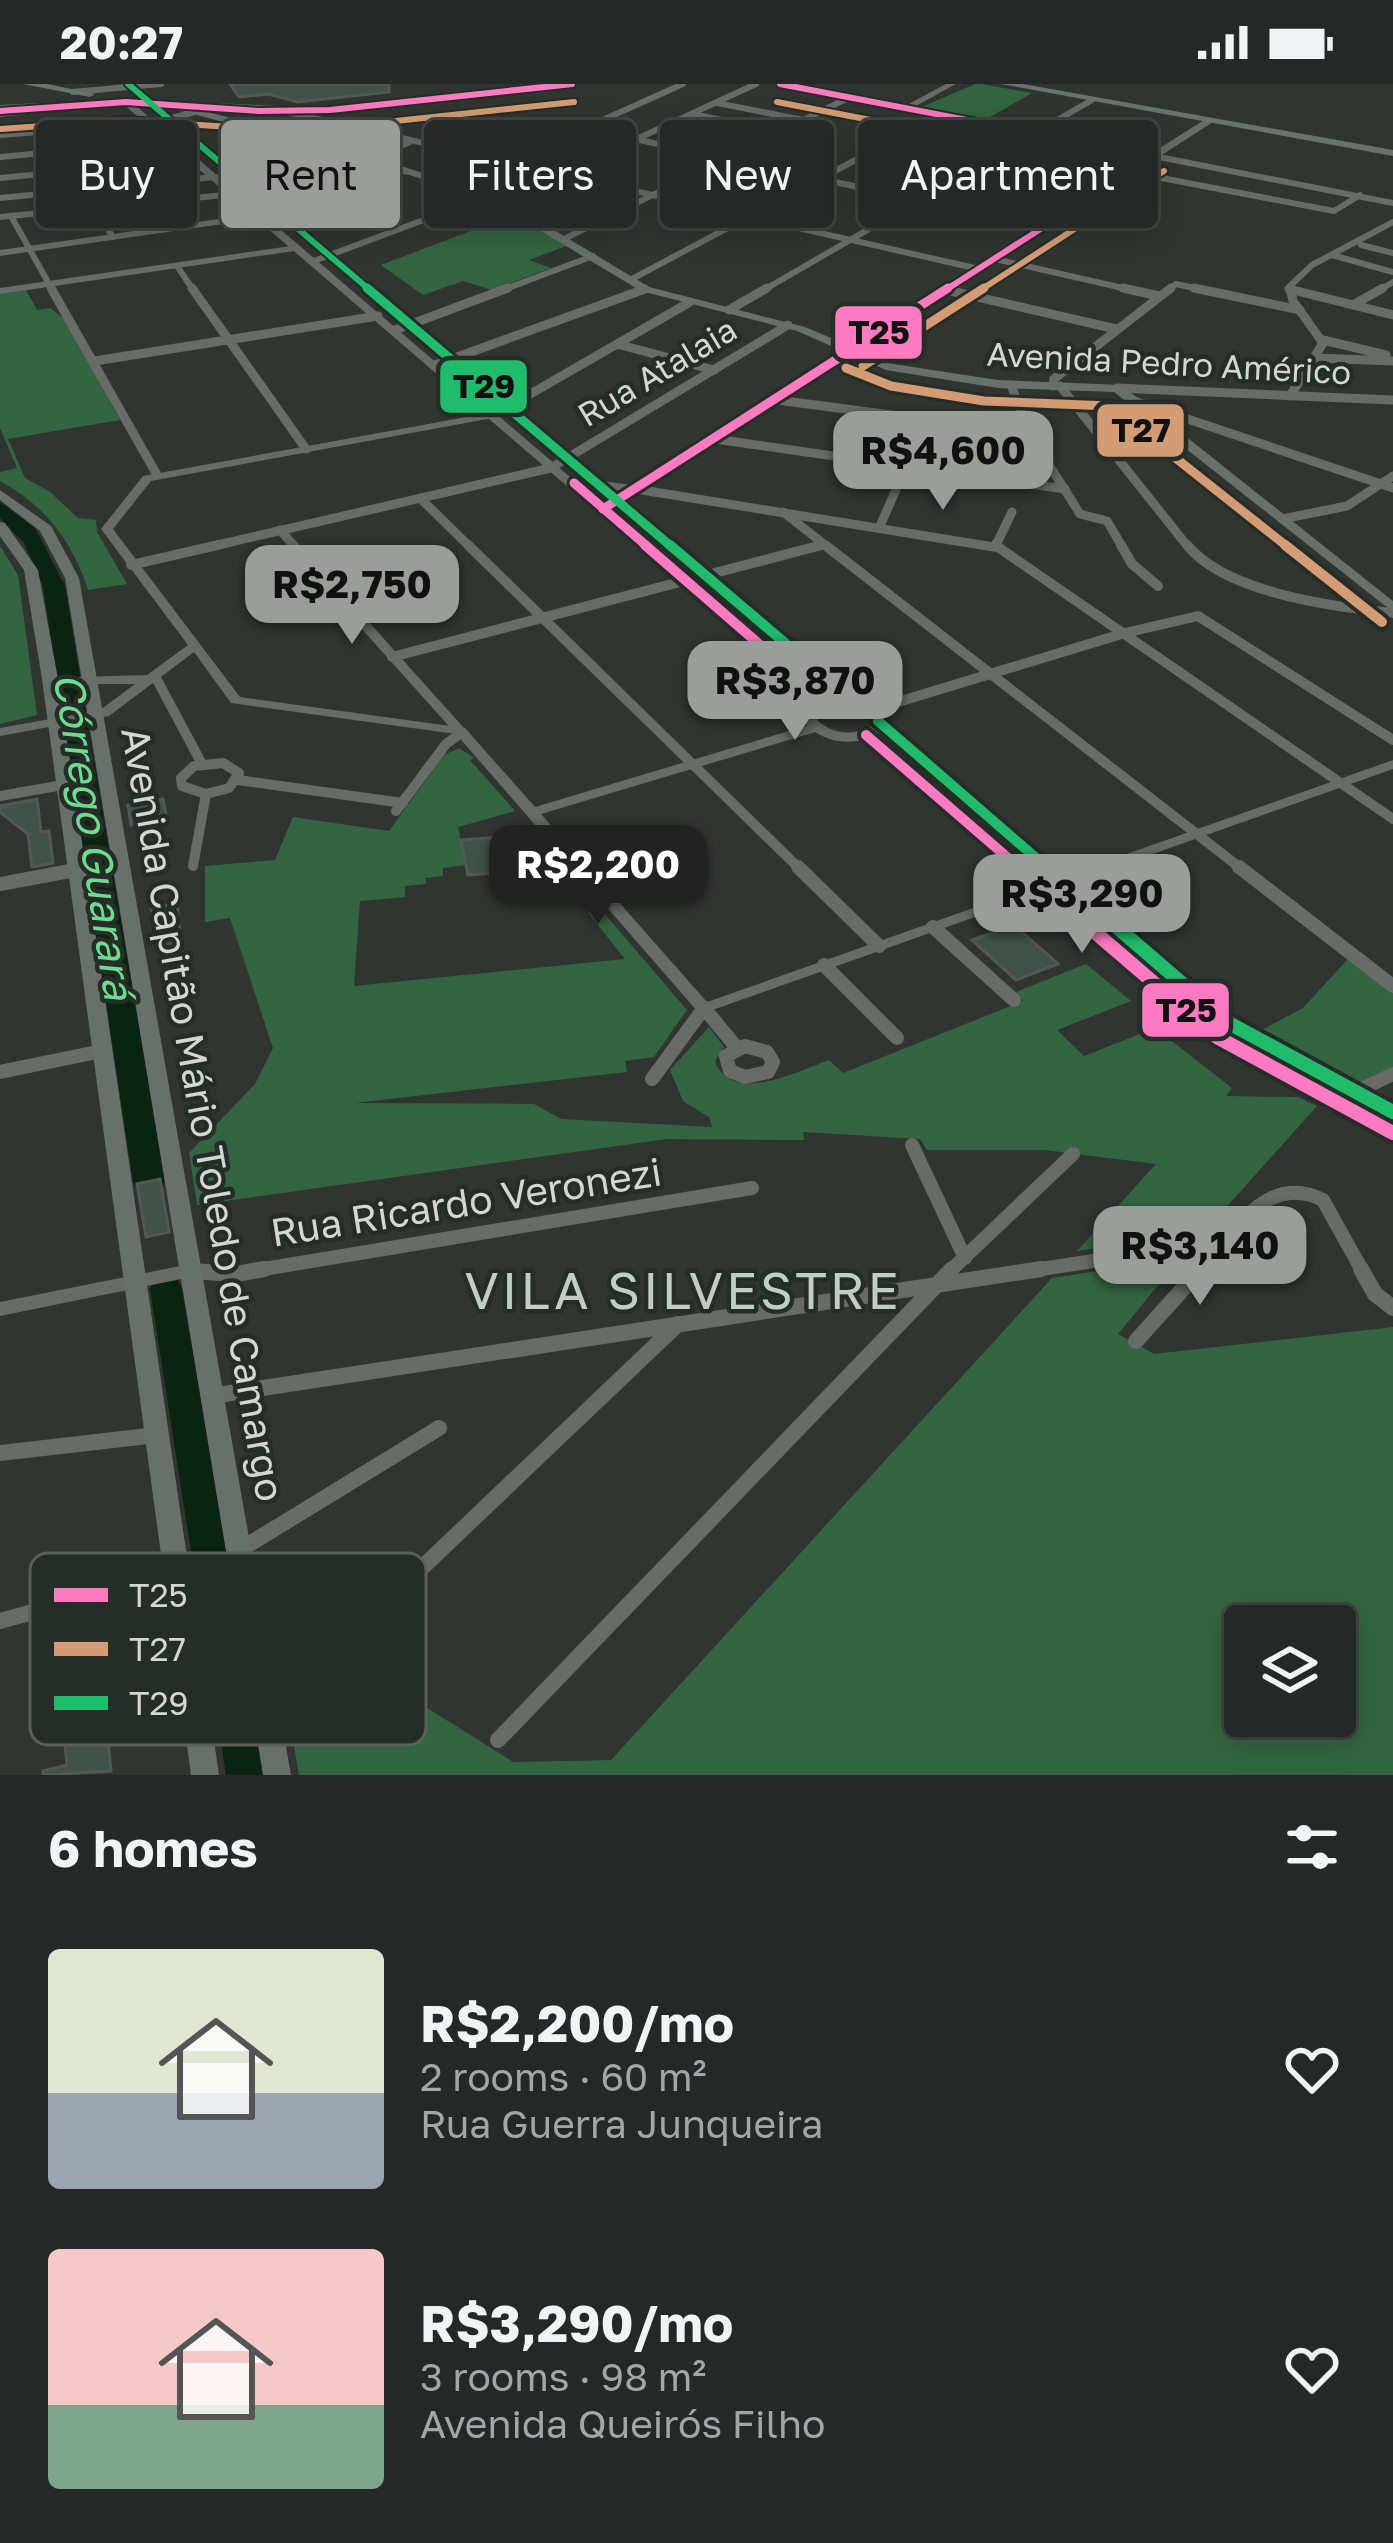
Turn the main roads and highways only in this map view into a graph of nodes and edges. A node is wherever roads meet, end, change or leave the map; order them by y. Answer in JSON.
{"nodes":[{"id":1,"x":534,"y":84,"type":"edge"},
{"id":2,"x":572,"y":84,"type":"edge"},
{"id":3,"x":1006,"y":84,"type":"edge"},
{"id":4,"x":1033,"y":84,"type":"edge"},
{"id":5,"x":110,"y":96,"type":"junction"},
{"id":6,"x":7,"y":101,"type":"edge"},
{"id":7,"x":197,"y":101,"type":"junction"},
{"id":8,"x":126,"y":102,"type":"junction"},
{"id":9,"x":160,"y":103,"type":"junction"},
{"id":10,"x":286,"y":110,"type":"junction"},
{"id":11,"x":137,"y":111,"type":"junction"},
{"id":12,"x":217,"y":119,"type":"joint"},
{"id":13,"x":224,"y":120,"type":"edge"},
{"id":14,"x":262,"y":120,"type":"edge"},
{"id":15,"x":1210,"y":121,"type":"junction"},
{"id":16,"x":1393,"y":143,"type":"edge"},
{"id":17,"x":1393,"y":153,"type":"edge"},
{"id":18,"x":400,"y":168,"type":"edge"},
{"id":19,"x":853,"y":351,"type":"junction"},
{"id":20,"x":1112,"y":390,"type":"junction"},
{"id":21,"x":1155,"y":417,"type":"junction"},
{"id":22,"x":570,"y":480,"type":"junction"},
{"id":23,"x":635,"y":489,"type":"junction"},
{"id":24,"x":0,"y":494,"type":"edge"},
{"id":25,"x":603,"y":509,"type":"junction"},
{"id":26,"x":0,"y":526,"type":"edge"},
{"id":27,"x":1392,"y":608,"type":"edge"},
{"id":28,"x":827,"y":703,"type":"junction"},
{"id":29,"x":75,"y":720,"type":"junction"},
{"id":30,"x":866,"y":735,"type":"junction"},
{"id":31,"x":1393,"y":1133,"type":"edge"},
{"id":32,"x":173,"y":1553,"type":"edge"},
{"id":33,"x":238,"y":1553,"type":"edge"},
{"id":34,"x":201,"y":1745,"type":"edge"},
{"id":35,"x":272,"y":1745,"type":"edge"},
{"id":36,"x":205,"y":1775,"type":"edge"},
{"id":37,"x":277,"y":1775,"type":"edge"}],
"edges":[{"from":1,"to":10,"type":"highway"},
{"from":2,"to":10,"type":"highway"},
{"from":3,"to":15,"type":"highway"},
{"from":4,"to":16,"type":"highway"},
{"from":5,"to":6,"type":"highway"},
{"from":5,"to":6,"type":"highway"},
{"from":5,"to":7,"type":"highway"},
{"from":5,"to":8,"type":"highway"},
{"from":6,"to":8,"type":"highway"},
{"from":7,"to":9,"type":"main road"},
{"from":7,"to":10,"type":"highway"},
{"from":7,"to":12,"type":"main road"},
{"from":8,"to":9,"type":"highway"},
{"from":8,"to":11,"type":"main road"},
{"from":9,"to":10,"type":"highway"},
{"from":9,"to":11,"type":"highway"},
{"from":10,"to":14,"type":"highway"},
{"from":11,"to":22,"type":"main road"},
{"from":12,"to":13,"type":"highway"},
{"from":15,"to":17,"type":"highway"},
{"from":15,"to":19,"type":"main road"},
{"from":18,"to":19,"type":"main road","name":"Avenida Pedro Américo"},
{"from":19,"to":20,"type":"main road","name":"Avenida Pedro Américo"},
{"from":19,"to":23,"type":"main road"},
{"from":20,"to":21,"type":"main road"},
{"from":20,"to":21,"type":"main road"},
{"from":21,"to":27,"type":"main road"},
{"from":22,"to":23,"type":"main road"},
{"from":22,"to":25,"type":"main road"},
{"from":23,"to":25,"type":"main road"},
{"from":24,"to":29,"type":"main road","name":"Avenida Capitão Mário Toledo de Camargo"},
{"from":25,"to":28,"type":"main road"},
{"from":26,"to":29,"type":"main road","name":"Avenida Capitão Mário Toledo de Camargo"},
{"from":28,"to":30,"type":"main road"},
{"from":28,"to":30,"type":"main road"},
{"from":29,"to":32,"type":"main road","name":"Avenida Capitão Mário Toledo de Camargo"},
{"from":29,"to":33,"type":"main road","name":"Avenida Capitão Mário Toledo de Camargo"},
{"from":30,"to":31,"type":"main road"},
{"from":34,"to":36,"type":"main road","name":"Avenida Capitão Mário Toledo de Camargo"},
{"from":35,"to":37,"type":"main road","name":"Avenida Capitão Mário Toledo de Camargo"}]}
